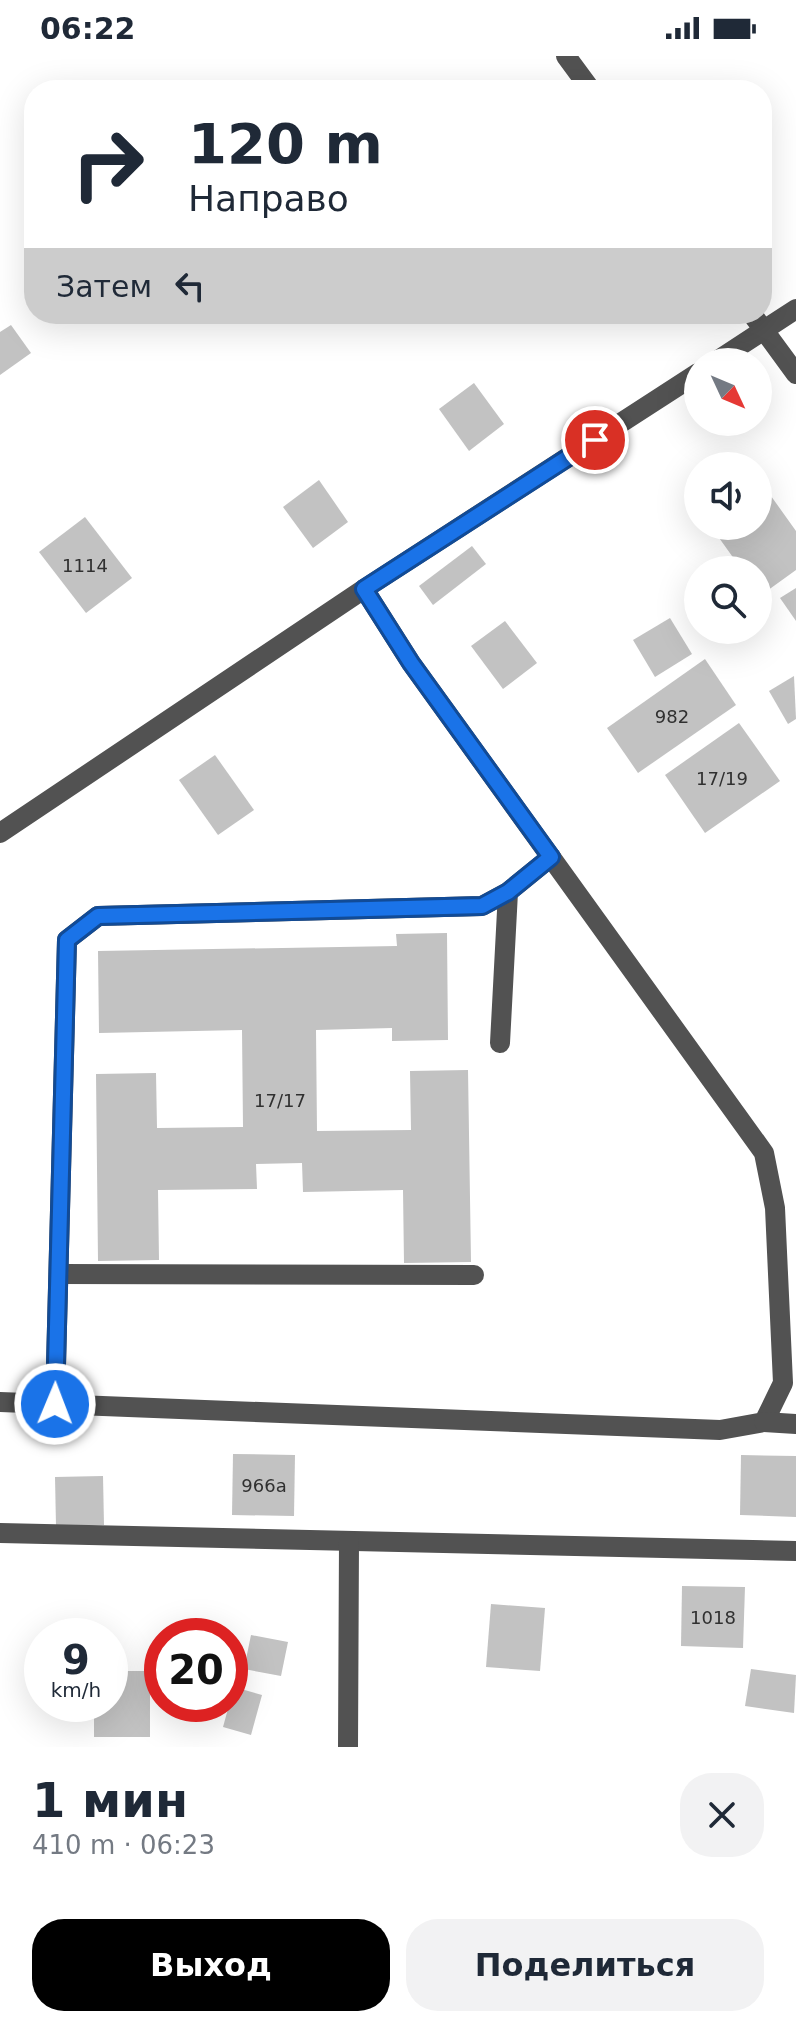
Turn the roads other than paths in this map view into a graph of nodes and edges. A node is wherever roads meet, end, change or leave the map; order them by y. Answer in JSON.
{"nodes":[{"id":1,"x":566,"y":56,"type":"edge"},
{"id":2,"x":584,"y":80,"type":"edge"},
{"id":3,"x":796,"y":309,"type":"edge"},
{"id":4,"x":772,"y":317,"type":"edge"},
{"id":5,"x":756,"y":324,"type":"edge"},
{"id":6,"x":759,"y":324,"type":"edge"},
{"id":7,"x":730,"y":348,"type":"edge"},
{"id":8,"x":796,"y":374,"type":"edge"},
{"id":9,"x":684,"y":382,"type":"edge"},
{"id":10,"x":364,"y":589,"type":"junction"},
{"id":11,"x":0,"y":833,"type":"edge"},
{"id":12,"x":551,"y":857,"type":"junction"},
{"id":13,"x":508,"y":892,"type":"junction"},
{"id":14,"x":500,"y":1043,"type":"dead end"},
{"id":15,"x":59,"y":1274,"type":"junction"},
{"id":16,"x":474,"y":1275,"type":"dead end"},
{"id":17,"x":0,"y":1402,"type":"edge"},
{"id":18,"x":55,"y":1404,"type":"junction"},
{"id":19,"x":764,"y":1422,"type":"junction"},
{"id":20,"x":796,"y":1424,"type":"edge"},
{"id":21,"x":0,"y":1533,"type":"edge"},
{"id":22,"x":349,"y":1541,"type":"junction"},
{"id":23,"x":796,"y":1551,"type":"edge"},
{"id":24,"x":348,"y":1747,"type":"edge"}],
"edges":[{"from":1,"to":2,"type":"street"},
{"from":3,"to":4,"type":"street"},
{"from":5,"to":7,"type":"street"},
{"from":6,"to":8,"type":"street"},
{"from":9,"to":10,"type":"street"},
{"from":10,"to":11,"type":"street"},
{"from":10,"to":12,"type":"street"},
{"from":12,"to":13,"type":"street"},
{"from":12,"to":19,"type":"street"},
{"from":13,"to":14,"type":"street"},
{"from":13,"to":15,"type":"street"},
{"from":15,"to":16,"type":"street"},
{"from":15,"to":18,"type":"street"},
{"from":17,"to":18,"type":"street"},
{"from":18,"to":19,"type":"street"},
{"from":19,"to":20,"type":"street"},
{"from":21,"to":22,"type":"street"},
{"from":22,"to":23,"type":"street"},
{"from":22,"to":24,"type":"street"}]}
